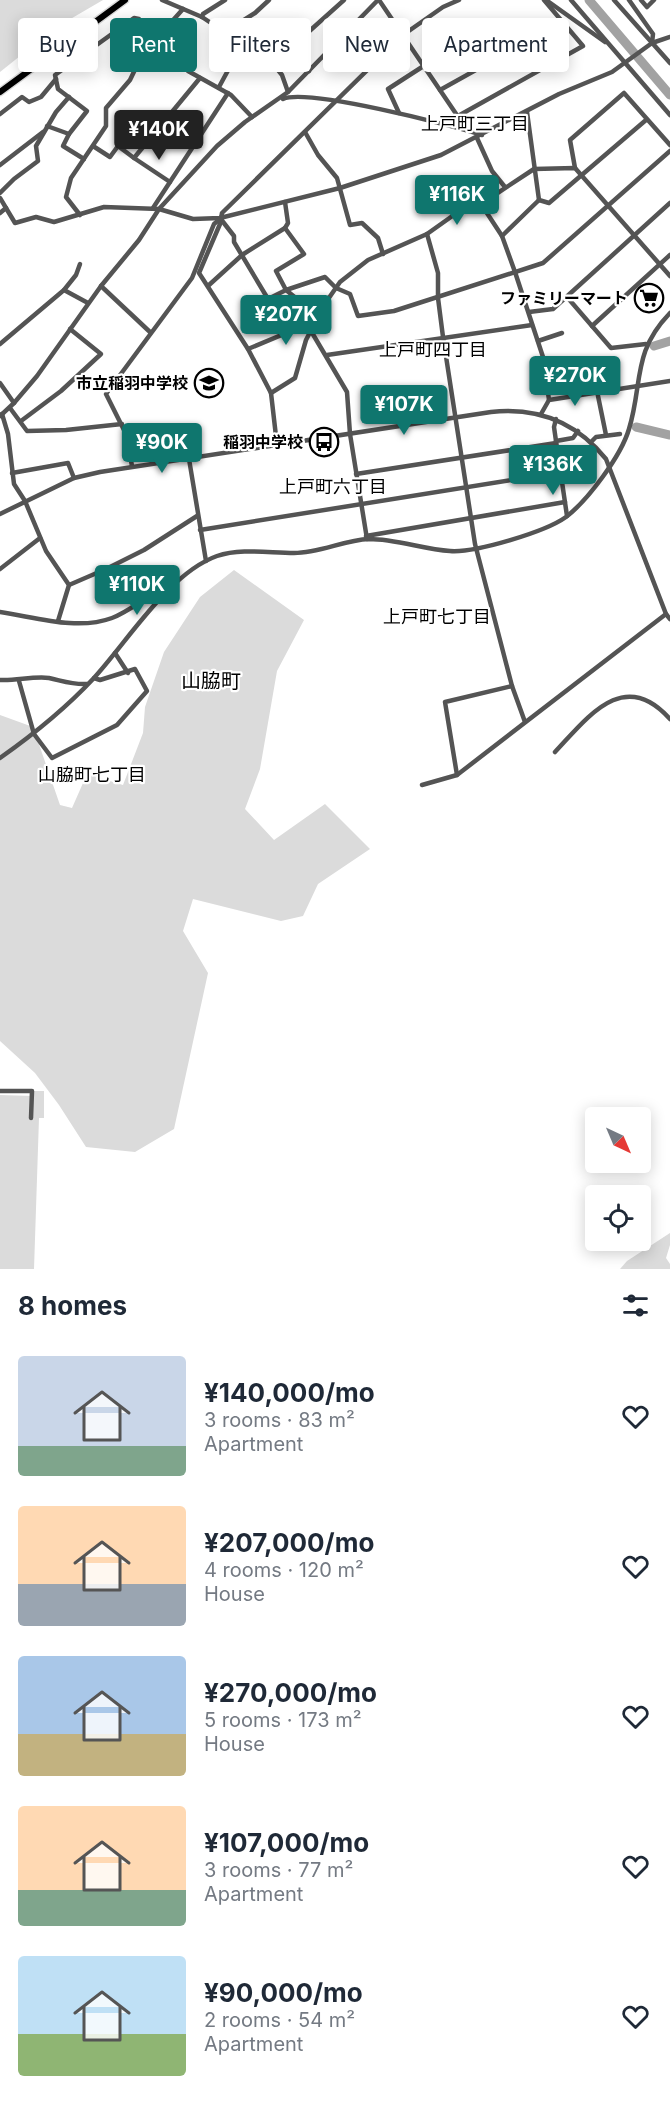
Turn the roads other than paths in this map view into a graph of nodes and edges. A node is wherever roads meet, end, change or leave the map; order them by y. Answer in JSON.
{"nodes":[{"id":1,"x":125,"y":0,"type":"edge"},
{"id":2,"x":162,"y":0,"type":"edge"},
{"id":3,"x":225,"y":0,"type":"edge"},
{"id":4,"x":268,"y":0,"type":"edge"},
{"id":5,"x":344,"y":0,"type":"edge"},
{"id":6,"x":379,"y":0,"type":"edge"},
{"id":7,"x":459,"y":0,"type":"edge"},
{"id":8,"x":545,"y":0,"type":"edge"},
{"id":9,"x":571,"y":0,"type":"edge"},
{"id":10,"x":614,"y":0,"type":"edge"},
{"id":11,"x":629,"y":0,"type":"edge"},
{"id":12,"x":641,"y":0,"type":"edge"},
{"id":13,"x":654,"y":0,"type":"edge"},
{"id":14,"x":261,"y":2,"type":"edge"},
{"id":15,"x":183,"y":9,"type":"junction"},
{"id":16,"x":202,"y":17,"type":"junction"},
{"id":17,"x":175,"y":18,"type":"edge"},
{"id":18,"x":247,"y":18,"type":"edge"},
{"id":19,"x":392,"y":18,"type":"edge"},
{"id":20,"x":209,"y":22,"type":"edge"},
{"id":21,"x":311,"y":30,"type":"edge"},
{"id":22,"x":410,"y":31,"type":"edge"},
{"id":23,"x":110,"y":35,"type":"edge"},
{"id":24,"x":670,"y":37,"type":"edge"},
{"id":25,"x":652,"y":43,"type":"junction"},
{"id":26,"x":410,"y":44,"type":"edge"},
{"id":27,"x":612,"y":47,"type":"junction"},
{"id":28,"x":422,"y":63,"type":"edge"},
{"id":29,"x":627,"y":63,"type":"junction"},
{"id":30,"x":670,"y":63,"type":"edge"},
{"id":31,"x":422,"y":67,"type":"edge"},
{"id":32,"x":311,"y":69,"type":"edge"},
{"id":33,"x":134,"y":72,"type":"edge"},
{"id":34,"x":190,"y":72,"type":"edge"},
{"id":35,"x":227,"y":72,"type":"edge"},
{"id":36,"x":280,"y":72,"type":"edge"},
{"id":37,"x":308,"y":72,"type":"edge"},
{"id":38,"x":364,"y":72,"type":"edge"},
{"id":39,"x":428,"y":72,"type":"edge"},
{"id":40,"x":472,"y":72,"type":"edge"},
{"id":41,"x":200,"y":78,"type":"junction"},
{"id":42,"x":56,"y":79,"type":"junction"},
{"id":43,"x":219,"y":87,"type":"junction"},
{"id":44,"x":440,"y":90,"type":"junction"},
{"id":45,"x":0,"y":92,"type":"edge"},
{"id":46,"x":288,"y":92,"type":"junction"},
{"id":47,"x":228,"y":93,"type":"junction"},
{"id":48,"x":69,"y":97,"type":"junction"},
{"id":49,"x":333,"y":101,"type":"junction"},
{"id":50,"x":273,"y":104,"type":"junction"},
{"id":51,"x":527,"y":112,"type":"junction"},
{"id":52,"x":399,"y":113,"type":"junction"},
{"id":53,"x":0,"y":114,"type":"edge"},
{"id":54,"x":670,"y":114,"type":"edge"},
{"id":55,"x":458,"y":116,"type":"junction"},
{"id":56,"x":252,"y":117,"type":"junction"},
{"id":57,"x":646,"y":120,"type":"junction"},
{"id":58,"x":46,"y":128,"type":"junction"},
{"id":59,"x":467,"y":130,"type":"junction"},
{"id":60,"x":305,"y":132,"type":"junction"},
{"id":61,"x":69,"y":134,"type":"junction"},
{"id":62,"x":479,"y":136,"type":"junction"},
{"id":63,"x":670,"y":145,"type":"edge"},
{"id":64,"x":93,"y":146,"type":"junction"},
{"id":65,"x":670,"y":150,"type":"edge"},
{"id":66,"x":134,"y":158,"type":"junction"},
{"id":67,"x":84,"y":159,"type":"junction"},
{"id":68,"x":0,"y":165,"type":"edge"},
{"id":69,"x":575,"y":168,"type":"junction"},
{"id":70,"x":534,"y":169,"type":"junction"},
{"id":71,"x":582,"y":176,"type":"junction"},
{"id":72,"x":170,"y":182,"type":"junction"},
{"id":73,"x":505,"y":187,"type":"junction"},
{"id":74,"x":340,"y":188,"type":"junction"},
{"id":75,"x":0,"y":193,"type":"edge"},
{"id":76,"x":0,"y":198,"type":"edge"},
{"id":77,"x":539,"y":200,"type":"junction"},
{"id":78,"x":285,"y":202,"type":"junction"},
{"id":79,"x":670,"y":203,"type":"edge"},
{"id":80,"x":481,"y":204,"type":"junction"},
{"id":81,"x":608,"y":206,"type":"junction"},
{"id":82,"x":6,"y":208,"type":"junction"},
{"id":83,"x":153,"y":208,"type":"junction"},
{"id":84,"x":159,"y":209,"type":"junction"},
{"id":85,"x":0,"y":213,"type":"edge"},
{"id":86,"x":80,"y":215,"type":"junction"},
{"id":87,"x":220,"y":218,"type":"junction"},
{"id":88,"x":285,"y":228,"type":"junction"},
{"id":89,"x":428,"y":234,"type":"junction"},
{"id":90,"x":634,"y":235,"type":"junction"},
{"id":91,"x":502,"y":236,"type":"junction"},
{"id":92,"x":383,"y":254,"type":"junction"},
{"id":93,"x":242,"y":255,"type":"junction"},
{"id":94,"x":670,"y":255,"type":"edge"},
{"id":95,"x":80,"y":264,"type":"dead end"},
{"id":96,"x":660,"y":264,"type":"junction"},
{"id":97,"x":516,"y":272,"type":"junction"},
{"id":98,"x":670,"y":276,"type":"edge"},
{"id":99,"x":209,"y":285,"type":"junction"},
{"id":100,"x":101,"y":286,"type":"junction"},
{"id":101,"x":336,"y":288,"type":"junction"},
{"id":102,"x":64,"y":290,"type":"junction"},
{"id":103,"x":286,"y":290,"type":"junction"},
{"id":104,"x":567,"y":297,"type":"junction"},
{"id":105,"x":438,"y":298,"type":"junction"},
{"id":106,"x":88,"y":303,"type":"junction"},
{"id":107,"x":529,"y":312,"type":"junction"},
{"id":108,"x":670,"y":313,"type":"edge"},
{"id":109,"x":317,"y":318,"type":"junction"},
{"id":110,"x":532,"y":325,"type":"junction"},
{"id":111,"x":592,"y":326,"type":"junction"},
{"id":112,"x":70,"y":329,"type":"junction"},
{"id":113,"x":311,"y":331,"type":"junction"},
{"id":114,"x":150,"y":333,"type":"junction"},
{"id":115,"x":562,"y":333,"type":"dead end"},
{"id":116,"x":442,"y":337,"type":"junction"},
{"id":117,"x":538,"y":341,"type":"junction"},
{"id":118,"x":0,"y":344,"type":"edge"},
{"id":119,"x":646,"y":344,"type":"junction"},
{"id":120,"x":248,"y":349,"type":"junction"},
{"id":121,"x":327,"y":355,"type":"junction"},
{"id":122,"x":670,"y":381,"type":"edge"},
{"id":123,"x":0,"y":383,"type":"edge"},
{"id":124,"x":636,"y":386,"type":"junction"},
{"id":125,"x":597,"y":392,"type":"junction"},
{"id":126,"x":271,"y":393,"type":"junction"},
{"id":127,"x":549,"y":400,"type":"junction"},
{"id":128,"x":14,"y":403,"type":"junction"},
{"id":129,"x":10,"y":408,"type":"junction"},
{"id":130,"x":541,"y":414,"type":"junction"},
{"id":131,"x":1,"y":415,"type":"edge"},
{"id":132,"x":455,"y":417,"type":"junction"},
{"id":133,"x":556,"y":419,"type":"junction"},
{"id":134,"x":21,"y":421,"type":"junction"},
{"id":135,"x":122,"y":424,"type":"junction"},
{"id":136,"x":578,"y":431,"type":"junction"},
{"id":137,"x":350,"y":434,"type":"junction"},
{"id":138,"x":620,"y":434,"type":"dead end"},
{"id":139,"x":606,"y":435,"type":"junction"},
{"id":140,"x":556,"y":442,"type":"junction"},
{"id":141,"x":591,"y":442,"type":"junction"},
{"id":142,"x":277,"y":445,"type":"junction"},
{"id":143,"x":461,"y":457,"type":"junction"},
{"id":144,"x":189,"y":459,"type":"junction"},
{"id":145,"x":609,"y":465,"type":"junction"},
{"id":146,"x":132,"y":466,"type":"junction"},
{"id":147,"x":561,"y":472,"type":"junction"},
{"id":148,"x":12,"y":473,"type":"junction"},
{"id":149,"x":356,"y":474,"type":"junction"},
{"id":150,"x":74,"y":478,"type":"junction"},
{"id":151,"x":466,"y":488,"type":"junction"},
{"id":152,"x":25,"y":501,"type":"junction"},
{"id":153,"x":565,"y":502,"type":"junction"},
{"id":154,"x":361,"y":504,"type":"junction"},
{"id":155,"x":0,"y":514,"type":"edge"},
{"id":156,"x":197,"y":516,"type":"junction"},
{"id":157,"x":567,"y":516,"type":"junction"},
{"id":158,"x":471,"y":518,"type":"junction"},
{"id":159,"x":200,"y":530,"type":"junction"},
{"id":160,"x":40,"y":538,"type":"junction"},
{"id":161,"x":367,"y":538,"type":"junction"},
{"id":162,"x":477,"y":549,"type":"junction"},
{"id":163,"x":206,"y":561,"type":"junction"},
{"id":164,"x":0,"y":570,"type":"edge"},
{"id":165,"x":69,"y":585,"type":"junction"},
{"id":166,"x":174,"y":585,"type":"junction"},
{"id":167,"x":0,"y":612,"type":"edge"},
{"id":168,"x":668,"y":616,"type":"edge"},
{"id":169,"x":58,"y":621,"type":"junction"},
{"id":170,"x":115,"y":653,"type":"junction"},
{"id":171,"x":128,"y":672,"type":"junction"},
{"id":172,"x":94,"y":678,"type":"junction"},
{"id":173,"x":0,"y":681,"type":"edge"},
{"id":174,"x":19,"y":681,"type":"junction"},
{"id":175,"x":87,"y":684,"type":"junction"},
{"id":176,"x":512,"y":686,"type":"junction"},
{"id":177,"x":670,"y":719,"type":"edge"},
{"id":178,"x":525,"y":722,"type":"junction"},
{"id":179,"x":34,"y":734,"type":"junction"},
{"id":180,"x":555,"y":752,"type":"dead end"},
{"id":181,"x":0,"y":758,"type":"edge"},
{"id":182,"x":457,"y":775,"type":"junction"},
{"id":183,"x":422,"y":785,"type":"dead end"},
{"id":184,"x":0,"y":1091,"type":"edge"},
{"id":185,"x":31,"y":1118,"type":"dead end"}],
"edges":[{"from":1,"to":45,"type":"main road"},
{"from":2,"to":15,"type":"street"},
{"from":3,"to":16,"type":"street"},
{"from":4,"to":14,"type":"street"},
{"from":5,"to":21,"type":"street"},
{"from":6,"to":19,"type":"street"},
{"from":6,"to":32,"type":"street"},
{"from":7,"to":22,"type":"street"},
{"from":8,"to":27,"type":"street"},
{"from":8,"to":55,"type":"street"},
{"from":9,"to":27,"type":"street"},
{"from":10,"to":25,"type":"street"},
{"from":11,"to":25,"type":"street"},
{"from":12,"to":13,"type":"street"},
{"from":14,"to":18,"type":"street"},
{"from":15,"to":16,"type":"street"},
{"from":15,"to":17,"type":"street"},
{"from":16,"to":20,"type":"street"},
{"from":23,"to":42,"type":"street"},
{"from":24,"to":25,"type":"street"},
{"from":25,"to":29,"type":"street"},
{"from":25,"to":30,"type":"street"},
{"from":26,"to":28,"type":"street"},
{"from":27,"to":29,"type":"street"},
{"from":29,"to":51,"type":"street"},
{"from":29,"to":54,"type":"street"},
{"from":31,"to":52,"type":"street"},
{"from":33,"to":64,"type":"street"},
{"from":34,"to":41,"type":"street"},
{"from":35,"to":43,"type":"street"},
{"from":36,"to":46,"type":"street"},
{"from":37,"to":46,"type":"street"},
{"from":38,"to":49,"type":"street"},
{"from":39,"to":44,"type":"street"},
{"from":40,"to":44,"type":"street"},
{"from":41,"to":43,"type":"street"},
{"from":41,"to":66,"type":"street"},
{"from":42,"to":48,"type":"street"},
{"from":42,"to":53,"type":"street"},
{"from":43,"to":47,"type":"street"},
{"from":44,"to":55,"type":"street"},
{"from":46,"to":50,"type":"street"},
{"from":47,"to":56,"type":"street"},
{"from":47,"to":72,"type":"street"},
{"from":48,"to":58,"type":"street"},
{"from":48,"to":61,"type":"street"},
{"from":49,"to":50,"type":"street"},
{"from":49,"to":52,"type":"street"},
{"from":49,"to":60,"type":"street"},
{"from":50,"to":56,"type":"street"},
{"from":51,"to":62,"type":"street"},
{"from":51,"to":70,"type":"street"},
{"from":52,"to":59,"type":"street"},
{"from":55,"to":59,"type":"street"},
{"from":56,"to":84,"type":"street"},
{"from":57,"to":63,"type":"street"},
{"from":57,"to":69,"type":"street"},
{"from":57,"to":71,"type":"street"},
{"from":58,"to":61,"type":"street"},
{"from":58,"to":68,"type":"street"},
{"from":58,"to":75,"type":"street"},
{"from":59,"to":62,"type":"street"},
{"from":60,"to":74,"type":"street"},
{"from":60,"to":87,"type":"street"},
{"from":61,"to":67,"type":"street"},
{"from":62,"to":73,"type":"street"},
{"from":62,"to":74,"type":"street"},
{"from":64,"to":66,"type":"street"},
{"from":64,"to":67,"type":"street"},
{"from":65,"to":81,"type":"street"},
{"from":66,"to":72,"type":"street"},
{"from":67,"to":86,"type":"street"},
{"from":69,"to":70,"type":"street"},
{"from":69,"to":71,"type":"street"},
{"from":70,"to":73,"type":"street"},
{"from":70,"to":77,"type":"street"},
{"from":71,"to":77,"type":"street"},
{"from":71,"to":81,"type":"street"},
{"from":72,"to":83,"type":"street"},
{"from":73,"to":80,"type":"street"},
{"from":74,"to":78,"type":"street"},
{"from":74,"to":92,"type":"street"},
{"from":76,"to":82,"type":"street"},
{"from":77,"to":91,"type":"street"},
{"from":78,"to":87,"type":"street"},
{"from":78,"to":88,"type":"street"},
{"from":79,"to":90,"type":"street"},
{"from":80,"to":89,"type":"street"},
{"from":80,"to":91,"type":"street"},
{"from":81,"to":90,"type":"street"},
{"from":81,"to":97,"type":"street"},
{"from":82,"to":85,"type":"street"},
{"from":82,"to":86,"type":"street"},
{"from":83,"to":84,"type":"street"},
{"from":83,"to":86,"type":"street"},
{"from":84,"to":87,"type":"street"},
{"from":84,"to":100,"type":"street"},
{"from":87,"to":93,"type":"street"},
{"from":87,"to":99,"type":"street"},
{"from":87,"to":114,"type":"street"},
{"from":88,"to":93,"type":"street"},
{"from":88,"to":103,"type":"street"},
{"from":89,"to":92,"type":"street"},
{"from":89,"to":105,"type":"street"},
{"from":90,"to":96,"type":"street"},
{"from":90,"to":104,"type":"street"},
{"from":91,"to":97,"type":"street"},
{"from":92,"to":101,"type":"street"},
{"from":93,"to":99,"type":"street"},
{"from":93,"to":103,"type":"street"},
{"from":94,"to":96,"type":"street"},
{"from":95,"to":102,"type":"street"},
{"from":96,"to":98,"type":"street"},
{"from":96,"to":111,"type":"street"},
{"from":97,"to":105,"type":"street"},
{"from":97,"to":107,"type":"street"},
{"from":99,"to":120,"type":"street"},
{"from":100,"to":106,"type":"street"},
{"from":100,"to":114,"type":"street"},
{"from":101,"to":103,"type":"street"},
{"from":101,"to":105,"type":"street"},
{"from":101,"to":109,"type":"street"},
{"from":102,"to":106,"type":"street"},
{"from":102,"to":118,"type":"street"},
{"from":103,"to":109,"type":"street"},
{"from":104,"to":107,"type":"street"},
{"from":104,"to":111,"type":"street"},
{"from":105,"to":116,"type":"street"},
{"from":106,"to":112,"type":"street"},
{"from":107,"to":110,"type":"street"},
{"from":108,"to":119,"type":"street"},
{"from":109,"to":113,"type":"street"},
{"from":109,"to":120,"type":"street"},
{"from":110,"to":116,"type":"street"},
{"from":110,"to":117,"type":"street"},
{"from":111,"to":119,"type":"street"},
{"from":112,"to":128,"type":"street"},
{"from":112,"to":134,"type":"street"},
{"from":113,"to":121,"type":"street"},
{"from":113,"to":126,"type":"street"},
{"from":114,"to":135,"type":"street"},
{"from":115,"to":117,"type":"street"},
{"from":116,"to":121,"type":"street"},
{"from":116,"to":132,"type":"street"},
{"from":117,"to":127,"type":"street"},
{"from":119,"to":124,"type":"street"},
{"from":120,"to":126,"type":"street"},
{"from":121,"to":137,"type":"street"},
{"from":122,"to":124,"type":"street"},
{"from":123,"to":128,"type":"street"},
{"from":124,"to":125,"type":"street"},
{"from":124,"to":145,"type":"street"},
{"from":125,"to":127,"type":"street"},
{"from":125,"to":139,"type":"street"},
{"from":126,"to":142,"type":"street"},
{"from":127,"to":130,"type":"street"},
{"from":128,"to":129,"type":"street"},
{"from":129,"to":131,"type":"street"},
{"from":129,"to":134,"type":"street"},
{"from":130,"to":132,"type":"street"},
{"from":130,"to":133,"type":"street"},
{"from":131,"to":148,"type":"street"},
{"from":132,"to":137,"type":"street"},
{"from":132,"to":143,"type":"street"},
{"from":133,"to":136,"type":"street"},
{"from":133,"to":140,"type":"street"},
{"from":134,"to":135,"type":"street"},
{"from":135,"to":146,"type":"street"},
{"from":136,"to":140,"type":"street"},
{"from":136,"to":141,"type":"street"},
{"from":137,"to":142,"type":"street"},
{"from":137,"to":149,"type":"street"},
{"from":138,"to":139,"type":"street"},
{"from":139,"to":141,"type":"street"},
{"from":140,"to":143,"type":"street"},
{"from":140,"to":147,"type":"street"},
{"from":141,"to":145,"type":"street"},
{"from":142,"to":144,"type":"street"},
{"from":143,"to":149,"type":"street"},
{"from":143,"to":151,"type":"street"},
{"from":144,"to":146,"type":"street"},
{"from":144,"to":156,"type":"street"},
{"from":145,"to":157,"type":"street"},
{"from":145,"to":168,"type":"street"},
{"from":146,"to":150,"type":"street"},
{"from":147,"to":151,"type":"street"},
{"from":147,"to":153,"type":"street"},
{"from":148,"to":150,"type":"street"},
{"from":148,"to":152,"type":"street"},
{"from":149,"to":154,"type":"street"},
{"from":150,"to":152,"type":"street"},
{"from":151,"to":154,"type":"street"},
{"from":151,"to":158,"type":"street"},
{"from":152,"to":155,"type":"street"},
{"from":152,"to":160,"type":"street"},
{"from":153,"to":157,"type":"street"},
{"from":153,"to":158,"type":"street"},
{"from":154,"to":159,"type":"street"},
{"from":154,"to":161,"type":"street"},
{"from":156,"to":159,"type":"street"},
{"from":156,"to":165,"type":"street"},
{"from":157,"to":162,"type":"street"},
{"from":158,"to":161,"type":"street"},
{"from":158,"to":162,"type":"street"},
{"from":159,"to":163,"type":"street"},
{"from":160,"to":164,"type":"street"},
{"from":160,"to":165,"type":"street"},
{"from":161,"to":162,"type":"street"},
{"from":161,"to":163,"type":"street"},
{"from":162,"to":176,"type":"street"},
{"from":163,"to":166,"type":"street"},
{"from":165,"to":169,"type":"street"},
{"from":166,"to":169,"type":"street"},
{"from":166,"to":170,"type":"street"},
{"from":167,"to":169,"type":"street"},
{"from":168,"to":178,"type":"street"},
{"from":170,"to":171,"type":"street"},
{"from":170,"to":172,"type":"street"},
{"from":171,"to":172,"type":"street"},
{"from":171,"to":179,"type":"street"},
{"from":172,"to":175,"type":"street"},
{"from":173,"to":174,"type":"street"},
{"from":174,"to":175,"type":"street"},
{"from":174,"to":179,"type":"street"},
{"from":175,"to":179,"type":"street"},
{"from":176,"to":178,"type":"street"},
{"from":176,"to":182,"type":"street"},
{"from":177,"to":180,"type":"street"},
{"from":178,"to":182,"type":"street"},
{"from":179,"to":181,"type":"street"},
{"from":182,"to":183,"type":"street"},
{"from":184,"to":185,"type":"street"}]}
